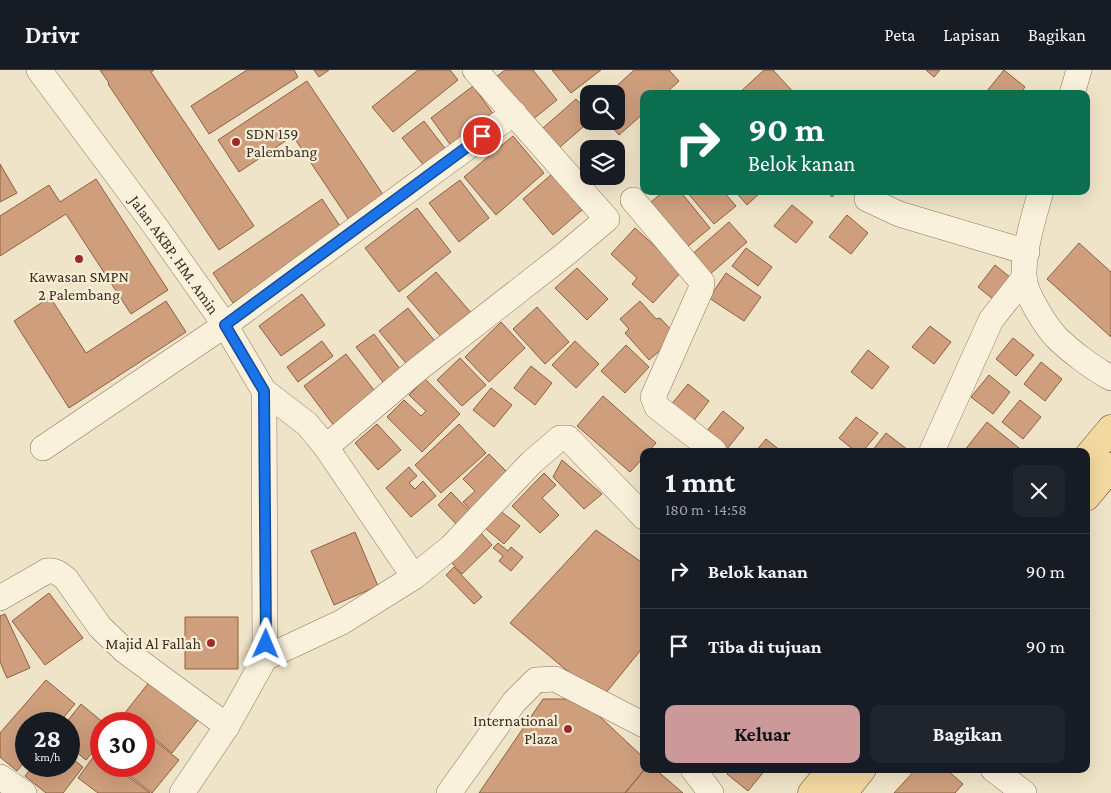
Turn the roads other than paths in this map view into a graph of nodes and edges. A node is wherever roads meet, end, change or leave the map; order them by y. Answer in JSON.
{"nodes":[{"id":1,"x":39,"y":70,"type":"edge"},
{"id":2,"x":475,"y":70,"type":"edge"},
{"id":3,"x":1079,"y":70,"type":"edge"},
{"id":4,"x":1073,"y":90,"type":"edge"},
{"id":5,"x":514,"y":113,"type":"junction"},
{"id":6,"x":1040,"y":195,"type":"edge"},
{"id":7,"x":638,"y":196,"type":"edge"},
{"id":8,"x":868,"y":199,"type":"dead end"},
{"id":9,"x":607,"y":219,"type":"junction"},
{"id":10,"x":1027,"y":252,"type":"junction"},
{"id":11,"x":1024,"y":278,"type":"junction"},
{"id":12,"x":225,"y":325,"type":"junction"},
{"id":13,"x":1111,"y":378,"type":"edge"},
{"id":14,"x":264,"y":391,"type":"junction"},
{"id":15,"x":1111,"y":429,"type":"edge"},
{"id":16,"x":43,"y":448,"type":"dead end"},
{"id":17,"x":326,"y":448,"type":"junction"},
{"id":18,"x":710,"y":448,"type":"edge"},
{"id":19,"x":933,"y":448,"type":"edge"},
{"id":20,"x":1090,"y":454,"type":"edge"},
{"id":21,"x":1111,"y":467,"type":"edge"},
{"id":22,"x":1090,"y":492,"type":"edge"},
{"id":23,"x":640,"y":513,"type":"edge"},
{"id":24,"x":414,"y":577,"type":"junction"},
{"id":25,"x":0,"y":598,"type":"edge"},
{"id":26,"x":265,"y":658,"type":"junction"},
{"id":27,"x":640,"y":723,"type":"edge"},
{"id":28,"x":227,"y":726,"type":"junction"},
{"id":29,"x":696,"y":773,"type":"edge"},
{"id":30,"x":829,"y":773,"type":"edge"},
{"id":31,"x":859,"y":773,"type":"edge"},
{"id":32,"x":998,"y":773,"type":"edge"},
{"id":33,"x":0,"y":777,"type":"edge"},
{"id":34,"x":24,"y":793,"type":"edge"},
{"id":35,"x":182,"y":793,"type":"edge"},
{"id":36,"x":449,"y":793,"type":"edge"},
{"id":37,"x":711,"y":793,"type":"edge"},
{"id":38,"x":812,"y":793,"type":"edge"},
{"id":39,"x":842,"y":793,"type":"edge"},
{"id":40,"x":1024,"y":793,"type":"edge"}],
"edges":[{"from":1,"to":12,"type":"street","name":"Jalan AKBP. HM. Amin"},
{"from":2,"to":5,"type":"street"},
{"from":3,"to":4,"type":"street"},
{"from":5,"to":9,"type":"street"},
{"from":5,"to":12,"type":"street"},
{"from":6,"to":10,"type":"street"},
{"from":7,"to":9,"type":"street"},
{"from":7,"to":18,"type":"street"},
{"from":8,"to":10,"type":"street"},
{"from":9,"to":17,"type":"street"},
{"from":10,"to":11,"type":"street"},
{"from":11,"to":13,"type":"street"},
{"from":11,"to":19,"type":"street"},
{"from":12,"to":14,"type":"street","name":"Jalan AKBP. HM. Amin"},
{"from":12,"to":16,"type":"street"},
{"from":14,"to":17,"type":"street"},
{"from":14,"to":26,"type":"street"},
{"from":15,"to":20,"type":"main road"},
{"from":17,"to":24,"type":"street"},
{"from":21,"to":22,"type":"main road"},
{"from":23,"to":24,"type":"street"},
{"from":24,"to":26,"type":"street"},
{"from":25,"to":28,"type":"street"},
{"from":26,"to":28,"type":"street"},
{"from":27,"to":36,"type":"street"},
{"from":28,"to":35,"type":"street"},
{"from":29,"to":37,"type":"street"},
{"from":30,"to":38,"type":"main road"},
{"from":31,"to":39,"type":"main road"},
{"from":32,"to":40,"type":"street"},
{"from":33,"to":34,"type":"street"}]}
